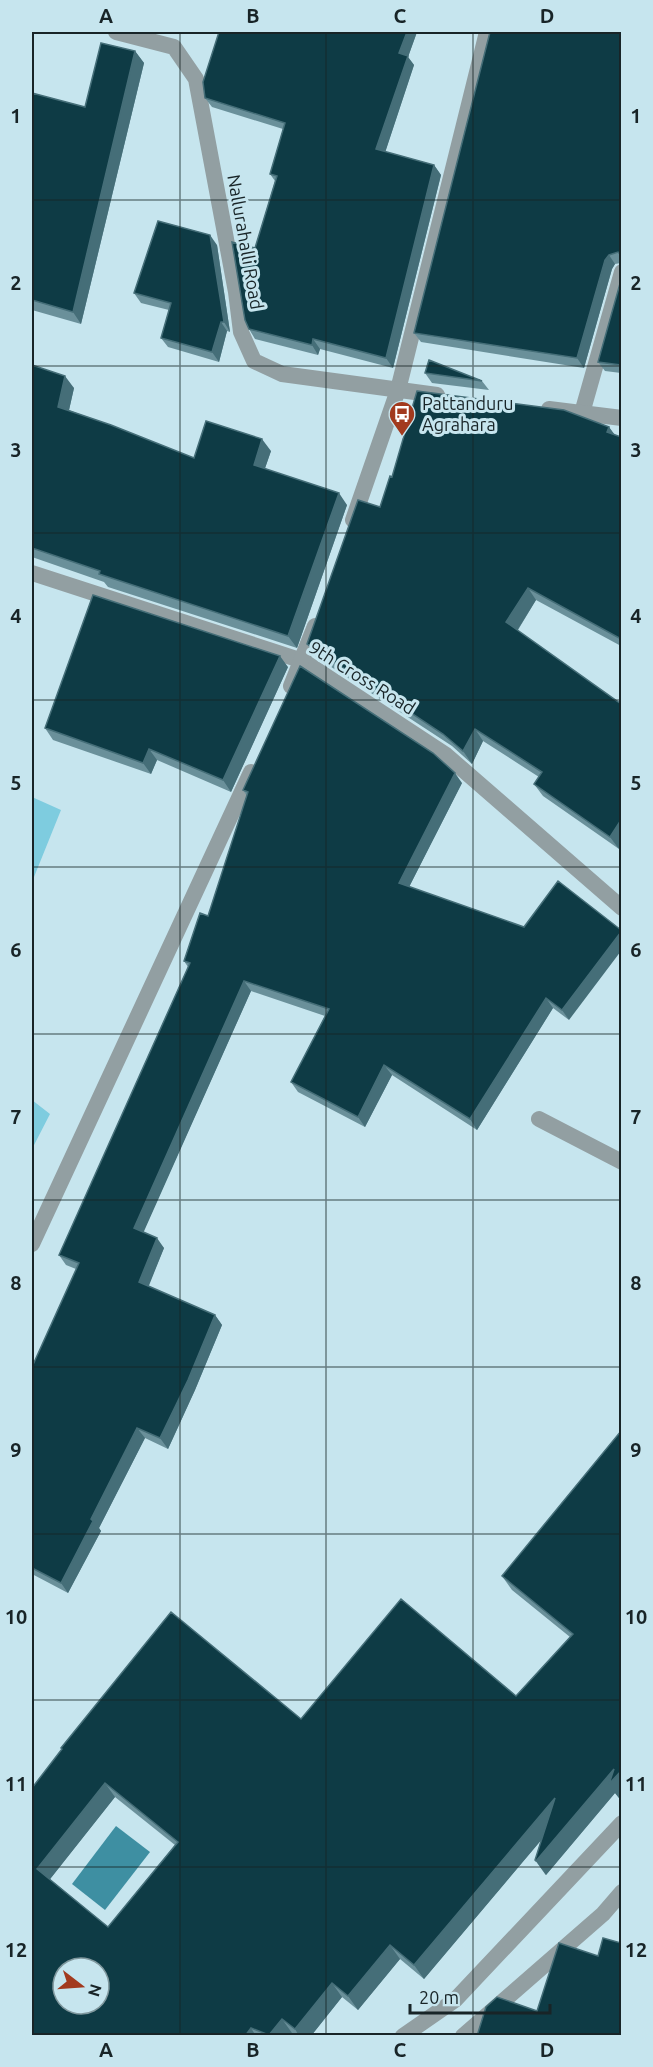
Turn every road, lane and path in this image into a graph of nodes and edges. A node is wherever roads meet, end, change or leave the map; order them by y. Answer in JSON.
{"nodes":[{"id":1,"x":116,"y":32,"type":"edge"},
{"id":2,"x":487,"y":32,"type":"edge"},
{"id":3,"x":621,"y":272,"type":"edge"},
{"id":4,"x":398,"y":390,"type":"junction"},
{"id":5,"x":455,"y":398,"type":"edge"},
{"id":6,"x":536,"y":408,"type":"edge"},
{"id":7,"x":582,"y":413,"type":"junction"},
{"id":8,"x":621,"y":418,"type":"edge"},
{"id":9,"x":346,"y":541,"type":"edge"},
{"id":10,"x":32,"y":573,"type":"edge"},
{"id":11,"x":322,"y":606,"type":"edge"},
{"id":12,"x":303,"y":661,"type":"junction"},
{"id":13,"x":283,"y":704,"type":"edge"},
{"id":14,"x":258,"y":758,"type":"edge"},
{"id":15,"x":621,"y":908,"type":"edge"},
{"id":16,"x":539,"y":1119,"type":"dead end"},
{"id":17,"x":621,"y":1162,"type":"edge"},
{"id":18,"x":32,"y":1244,"type":"edge"},
{"id":19,"x":621,"y":1823,"type":"edge"},
{"id":20,"x":621,"y":1892,"type":"edge"},
{"id":21,"x":403,"y":2036,"type":"edge"},
{"id":22,"x":463,"y":2036,"type":"edge"}],
"edges":[{"from":1,"to":4,"type":"street","name":"Nallurahalli Road"},
{"from":2,"to":4,"type":"street"},
{"from":3,"to":7,"type":"street"},
{"from":4,"to":5,"type":"street","name":"Nallurahalli Road"},
{"from":4,"to":9,"type":"street"},
{"from":6,"to":7,"type":"street"},
{"from":7,"to":8,"type":"street"},
{"from":10,"to":12,"type":"street","name":"9th Cross Road"},
{"from":11,"to":12,"type":"street"},
{"from":12,"to":13,"type":"street"},
{"from":12,"to":15,"type":"street","name":"9th Cross Road"},
{"from":14,"to":18,"type":"street"},
{"from":16,"to":17,"type":"street"},
{"from":19,"to":21,"type":"street"},
{"from":20,"to":22,"type":"street"}]}
